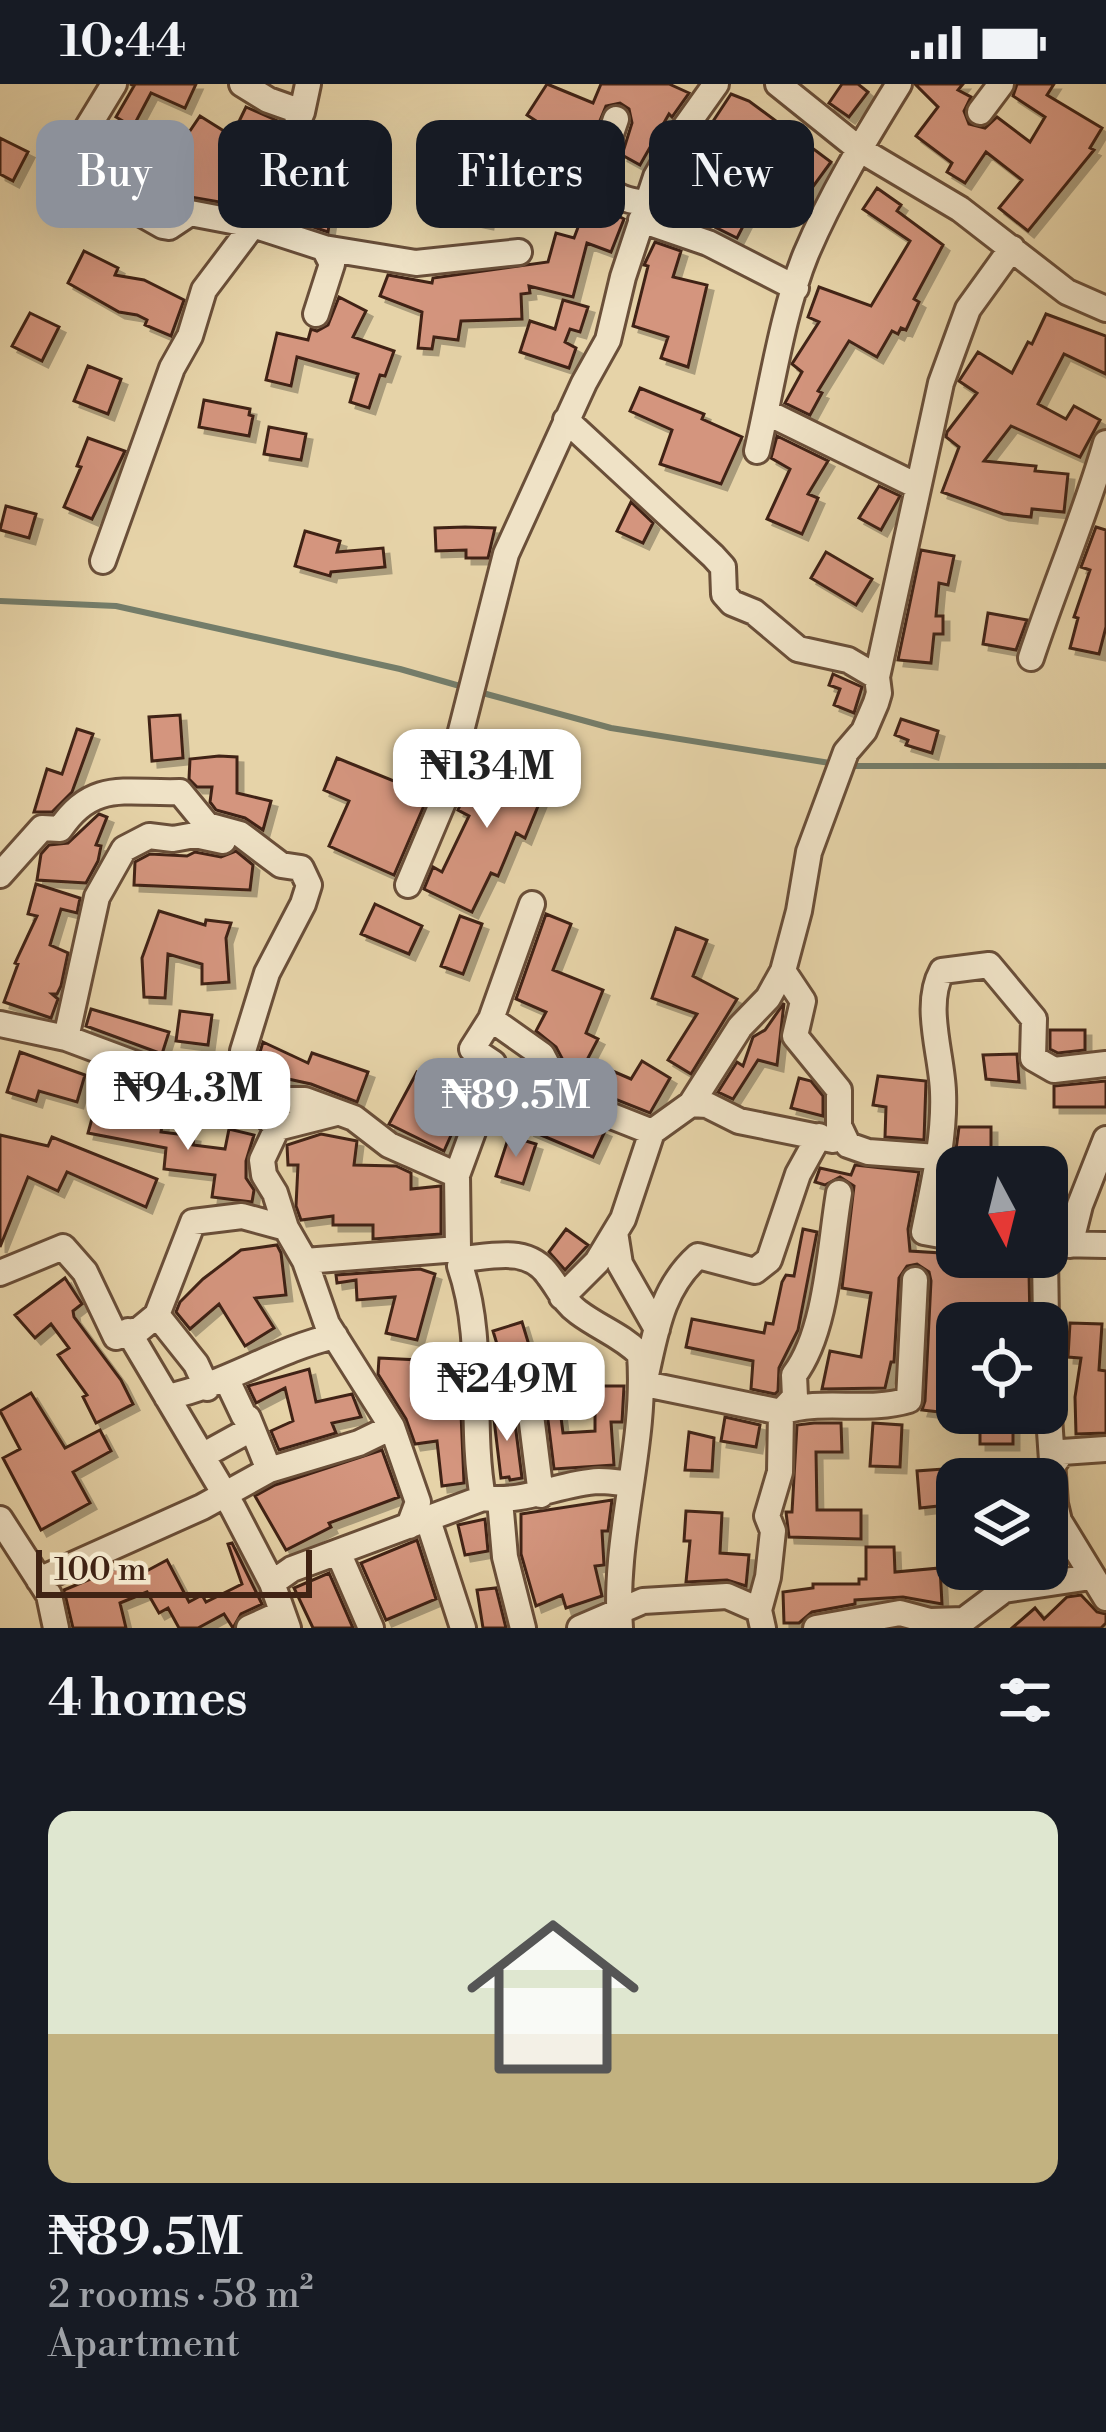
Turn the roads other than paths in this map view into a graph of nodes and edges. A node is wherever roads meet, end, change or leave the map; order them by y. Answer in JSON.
{"nodes":[{"id":1,"x":114,"y":84,"type":"edge"},
{"id":2,"x":242,"y":84,"type":"edge"},
{"id":3,"x":308,"y":84,"type":"edge"},
{"id":4,"x":716,"y":84,"type":"edge"},
{"id":5,"x":778,"y":84,"type":"edge"},
{"id":6,"x":899,"y":84,"type":"edge"},
{"id":7,"x":1001,"y":84,"type":"edge"},
{"id":8,"x":302,"y":112,"type":"junction"},
{"id":9,"x":980,"y":112,"type":"dead end"},
{"id":10,"x":616,"y":119,"type":"dead end"},
{"id":11,"x":299,"y":120,"type":"edge"},
{"id":12,"x":859,"y":148,"type":"junction"},
{"id":13,"x":645,"y":211,"type":"junction"},
{"id":14,"x":218,"y":218,"type":"edge"},
{"id":15,"x":251,"y":228,"type":"edge"},
{"id":16,"x":262,"y":228,"type":"edge"},
{"id":17,"x":324,"y":248,"type":"junction"},
{"id":18,"x":1012,"y":248,"type":"junction"},
{"id":19,"x":519,"y":252,"type":"dead end"},
{"id":20,"x":796,"y":288,"type":"junction"},
{"id":21,"x":1106,"y":309,"type":"edge"},
{"id":22,"x":316,"y":314,"type":"dead end"},
{"id":23,"x":766,"y":412,"type":"junction"},
{"id":24,"x":566,"y":420,"type":"junction"},
{"id":25,"x":1106,"y":443,"type":"edge"},
{"id":26,"x":757,"y":451,"type":"dead end"},
{"id":27,"x":917,"y":486,"type":"junction"},
{"id":28,"x":1094,"y":521,"type":"edge"},
{"id":29,"x":103,"y":561,"type":"dead end"},
{"id":30,"x":1031,"y":658,"type":"dead end"},
{"id":31,"x":877,"y":676,"type":"junction"},
{"id":32,"x":261,"y":850,"type":"junction"},
{"id":33,"x":0,"y":875,"type":"edge"},
{"id":34,"x":408,"y":885,"type":"dead end"},
{"id":35,"x":532,"y":904,"type":"dead end"},
{"id":36,"x":783,"y":971,"type":"junction"},
{"id":37,"x":491,"y":1018,"type":"junction"},
{"id":38,"x":0,"y":1024,"type":"edge"},
{"id":39,"x":67,"y":1038,"type":"junction"},
{"id":40,"x":1106,"y":1064,"type":"edge"},
{"id":41,"x":691,"y":1104,"type":"junction"},
{"id":42,"x":338,"y":1113,"type":"junction"},
{"id":43,"x":277,"y":1129,"type":"junction"},
{"id":44,"x":652,"y":1132,"type":"junction"},
{"id":45,"x":819,"y":1136,"type":"junction"},
{"id":46,"x":1106,"y":1139,"type":"edge"},
{"id":47,"x":848,"y":1145,"type":"junction"},
{"id":48,"x":938,"y":1146,"type":"edge"},
{"id":49,"x":936,"y":1157,"type":"edge"},
{"id":50,"x":936,"y":1163,"type":"edge"},
{"id":51,"x":457,"y":1175,"type":"junction"},
{"id":52,"x":839,"y":1193,"type":"dead end"},
{"id":53,"x":1068,"y":1227,"type":"edge"},
{"id":54,"x":286,"y":1228,"type":"junction"},
{"id":55,"x":615,"y":1232,"type":"junction"},
{"id":56,"x":936,"y":1234,"type":"edge"},
{"id":57,"x":1068,"y":1244,"type":"edge"},
{"id":58,"x":1106,"y":1245,"type":"edge"},
{"id":59,"x":461,"y":1254,"type":"junction"},
{"id":60,"x":305,"y":1261,"type":"junction"},
{"id":61,"x":0,"y":1273,"type":"edge"},
{"id":62,"x":1045,"y":1278,"type":"edge"},
{"id":63,"x":915,"y":1280,"type":"dead end"},
{"id":64,"x":562,"y":1297,"type":"junction"},
{"id":65,"x":158,"y":1315,"type":"junction"},
{"id":66,"x":657,"y":1329,"type":"junction"},
{"id":67,"x":128,"y":1330,"type":"junction"},
{"id":68,"x":335,"y":1336,"type":"junction"},
{"id":69,"x":216,"y":1383,"type":"junction"},
{"id":70,"x":644,"y":1388,"type":"junction"},
{"id":71,"x":167,"y":1397,"type":"junction"},
{"id":72,"x":529,"y":1399,"type":"dead end"},
{"id":73,"x":781,"y":1412,"type":"junction"},
{"id":74,"x":392,"y":1426,"type":"junction"},
{"id":75,"x":251,"y":1430,"type":"junction"},
{"id":76,"x":1106,"y":1449,"type":"edge"},
{"id":77,"x":202,"y":1456,"type":"junction"},
{"id":78,"x":1054,"y":1458,"type":"edge"},
{"id":79,"x":1057,"y":1458,"type":"edge"},
{"id":80,"x":268,"y":1470,"type":"junction"},
{"id":81,"x":629,"y":1483,"type":"junction"},
{"id":82,"x":224,"y":1495,"type":"junction"},
{"id":83,"x":541,"y":1495,"type":"junction"},
{"id":84,"x":492,"y":1499,"type":"junction"},
{"id":85,"x":419,"y":1523,"type":"junction"},
{"id":86,"x":2,"y":1526,"type":"edge"},
{"id":87,"x":1068,"y":1536,"type":"edge"},
{"id":88,"x":338,"y":1552,"type":"junction"},
{"id":89,"x":39,"y":1580,"type":"junction"},
{"id":90,"x":272,"y":1583,"type":"junction"},
{"id":91,"x":1098,"y":1588,"type":"edge"},
{"id":92,"x":761,"y":1619,"type":"edge"},
{"id":93,"x":284,"y":1621,"type":"edge"},
{"id":94,"x":603,"y":1624,"type":"edge"},
{"id":95,"x":932,"y":1624,"type":"edge"},
{"id":96,"x":56,"y":1628,"type":"edge"},
{"id":97,"x":249,"y":1628,"type":"edge"},
{"id":98,"x":371,"y":1628,"type":"edge"},
{"id":99,"x":463,"y":1628,"type":"edge"},
{"id":100,"x":523,"y":1628,"type":"edge"},
{"id":101,"x":816,"y":1628,"type":"edge"}],
"edges":[{"from":1,"to":14,"type":"street"},
{"from":2,"to":8,"type":"street"},
{"from":3,"to":8,"type":"street"},
{"from":4,"to":13,"type":"street"},
{"from":5,"to":12,"type":"street"},
{"from":6,"to":12,"type":"street"},
{"from":7,"to":9,"type":"street"},
{"from":8,"to":11,"type":"street"},
{"from":10,"to":13,"type":"street"},
{"from":12,"to":18,"type":"street"},
{"from":12,"to":20,"type":"street"},
{"from":13,"to":20,"type":"street"},
{"from":13,"to":24,"type":"street"},
{"from":15,"to":29,"type":"street"},
{"from":16,"to":17,"type":"street"},
{"from":17,"to":19,"type":"street"},
{"from":17,"to":22,"type":"street"},
{"from":18,"to":21,"type":"street"},
{"from":18,"to":27,"type":"street"},
{"from":20,"to":23,"type":"street"},
{"from":23,"to":26,"type":"street"},
{"from":23,"to":27,"type":"street"},
{"from":24,"to":31,"type":"street"},
{"from":24,"to":34,"type":"street"},
{"from":25,"to":28,"type":"street"},
{"from":27,"to":31,"type":"street"},
{"from":28,"to":30,"type":"street"},
{"from":31,"to":36,"type":"street"},
{"from":32,"to":33,"type":"street"},
{"from":32,"to":39,"type":"street"},
{"from":32,"to":42,"type":"street"},
{"from":35,"to":37,"type":"street"},
{"from":36,"to":41,"type":"street"},
{"from":36,"to":47,"type":"street"},
{"from":37,"to":44,"type":"street"},
{"from":37,"to":51,"type":"street"},
{"from":38,"to":39,"type":"street"},
{"from":39,"to":43,"type":"street"},
{"from":40,"to":48,"type":"street"},
{"from":41,"to":44,"type":"street"},
{"from":41,"to":45,"type":"street"},
{"from":42,"to":43,"type":"street"},
{"from":42,"to":51,"type":"street"},
{"from":43,"to":54,"type":"street"},
{"from":44,"to":55,"type":"street"},
{"from":45,"to":47,"type":"street"},
{"from":45,"to":66,"type":"street"},
{"from":46,"to":53,"type":"street"},
{"from":47,"to":49,"type":"street"},
{"from":50,"to":56,"type":"street"},
{"from":51,"to":59,"type":"street"},
{"from":52,"to":73,"type":"street"},
{"from":54,"to":60,"type":"street"},
{"from":54,"to":65,"type":"street"},
{"from":55,"to":64,"type":"street"},
{"from":55,"to":66,"type":"street"},
{"from":57,"to":58,"type":"street"},
{"from":59,"to":60,"type":"street"},
{"from":59,"to":64,"type":"street"},
{"from":59,"to":84,"type":"street"},
{"from":60,"to":68,"type":"street"},
{"from":61,"to":67,"type":"street"},
{"from":62,"to":78,"type":"street"},
{"from":63,"to":73,"type":"street"},
{"from":64,"to":70,"type":"street"},
{"from":65,"to":67,"type":"street"},
{"from":65,"to":69,"type":"street"},
{"from":66,"to":70,"type":"street"},
{"from":67,"to":71,"type":"street"},
{"from":68,"to":69,"type":"street"},
{"from":68,"to":74,"type":"street"},
{"from":69,"to":71,"type":"street"},
{"from":69,"to":75,"type":"street"},
{"from":70,"to":73,"type":"street"},
{"from":70,"to":81,"type":"street"},
{"from":71,"to":77,"type":"street"},
{"from":72,"to":83,"type":"street"},
{"from":73,"to":92,"type":"street"},
{"from":74,"to":80,"type":"street"},
{"from":74,"to":85,"type":"street"},
{"from":75,"to":77,"type":"street"},
{"from":75,"to":80,"type":"street"},
{"from":76,"to":79,"type":"street"},
{"from":77,"to":82,"type":"street"},
{"from":80,"to":82,"type":"street"},
{"from":81,"to":83,"type":"street"},
{"from":81,"to":94,"type":"street"},
{"from":82,"to":89,"type":"street"},
{"from":82,"to":90,"type":"street"},
{"from":83,"to":84,"type":"street"},
{"from":84,"to":85,"type":"street"},
{"from":84,"to":100,"type":"street"},
{"from":85,"to":88,"type":"street"},
{"from":85,"to":99,"type":"street"},
{"from":86,"to":89,"type":"street"},
{"from":87,"to":91,"type":"street"},
{"from":88,"to":90,"type":"street"},
{"from":88,"to":98,"type":"street"},
{"from":89,"to":96,"type":"street"},
{"from":90,"to":93,"type":"street"},
{"from":91,"to":95,"type":"street"},
{"from":92,"to":94,"type":"street"},
{"from":93,"to":97,"type":"street"},
{"from":95,"to":101,"type":"street"}]}
